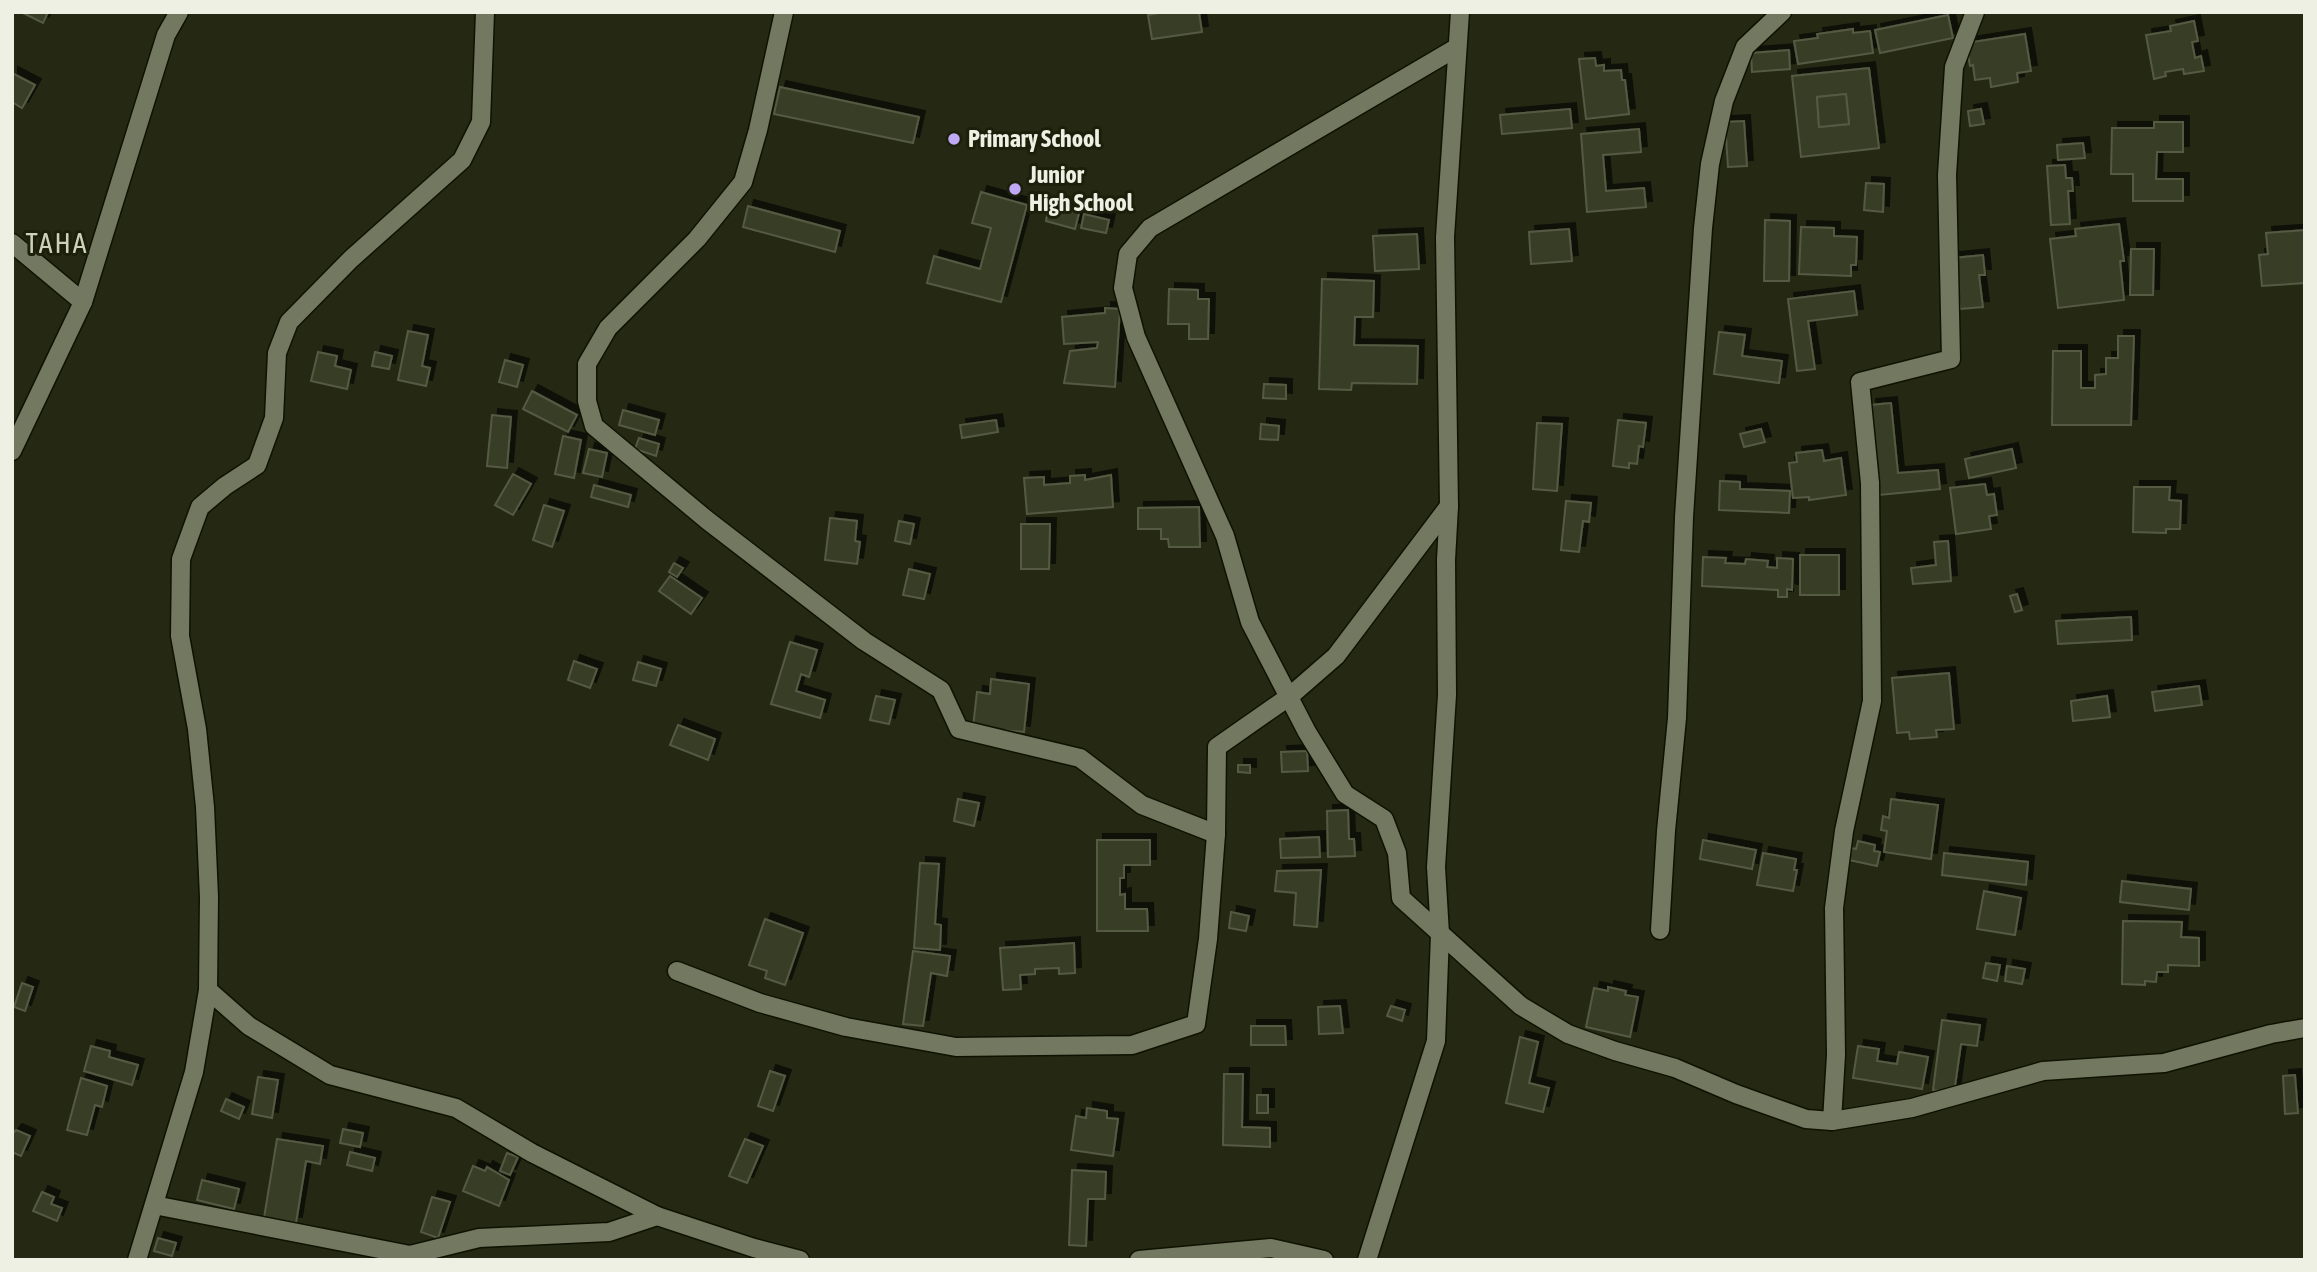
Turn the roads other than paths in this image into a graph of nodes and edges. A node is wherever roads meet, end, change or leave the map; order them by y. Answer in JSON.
{"nodes":[{"id":1,"x":179,"y":12,"type":"edge"},
{"id":2,"x":485,"y":12,"type":"edge"},
{"id":3,"x":784,"y":12,"type":"edge"},
{"id":4,"x":1460,"y":12,"type":"edge"},
{"id":5,"x":1782,"y":12,"type":"edge"},
{"id":6,"x":1975,"y":12,"type":"edge"},
{"id":7,"x":1456,"y":48,"type":"junction"},
{"id":8,"x":12,"y":243,"type":"edge"},
{"id":9,"x":83,"y":302,"type":"junction"},
{"id":10,"x":12,"y":452,"type":"edge"},
{"id":11,"x":1449,"y":506,"type":"junction"},
{"id":12,"x":1290,"y":696,"type":"junction"},
{"id":13,"x":1216,"y":834,"type":"junction"},
{"id":14,"x":1660,"y":930,"type":"dead end"},
{"id":15,"x":1440,"y":934,"type":"junction"},
{"id":16,"x":677,"y":971,"type":"dead end"},
{"id":17,"x":208,"y":990,"type":"junction"},
{"id":18,"x":2305,"y":1028,"type":"edge"},
{"id":19,"x":1832,"y":1121,"type":"junction"},
{"id":20,"x":154,"y":1205,"type":"junction"},
{"id":21,"x":657,"y":1216,"type":"junction"},
{"id":22,"x":137,"y":1260,"type":"edge"},
{"id":23,"x":800,"y":1260,"type":"edge"},
{"id":24,"x":1139,"y":1260,"type":"edge"},
{"id":25,"x":1324,"y":1260,"type":"edge"},
{"id":26,"x":1367,"y":1260,"type":"edge"}],
"edges":[{"from":1,"to":9,"type":"street"},
{"from":2,"to":17,"type":"street"},
{"from":3,"to":13,"type":"street"},
{"from":4,"to":7,"type":"street"},
{"from":5,"to":14,"type":"street"},
{"from":6,"to":19,"type":"street"},
{"from":7,"to":11,"type":"street"},
{"from":7,"to":12,"type":"street"},
{"from":8,"to":9,"type":"street"},
{"from":9,"to":10,"type":"street"},
{"from":11,"to":12,"type":"street"},
{"from":11,"to":15,"type":"street"},
{"from":12,"to":13,"type":"street"},
{"from":12,"to":15,"type":"street"},
{"from":13,"to":16,"type":"street"},
{"from":15,"to":19,"type":"street"},
{"from":15,"to":26,"type":"street"},
{"from":17,"to":20,"type":"street"},
{"from":17,"to":21,"type":"street"},
{"from":18,"to":19,"type":"street"},
{"from":20,"to":21,"type":"street"},
{"from":20,"to":22,"type":"street"},
{"from":21,"to":23,"type":"street"},
{"from":24,"to":25,"type":"street"}]}
